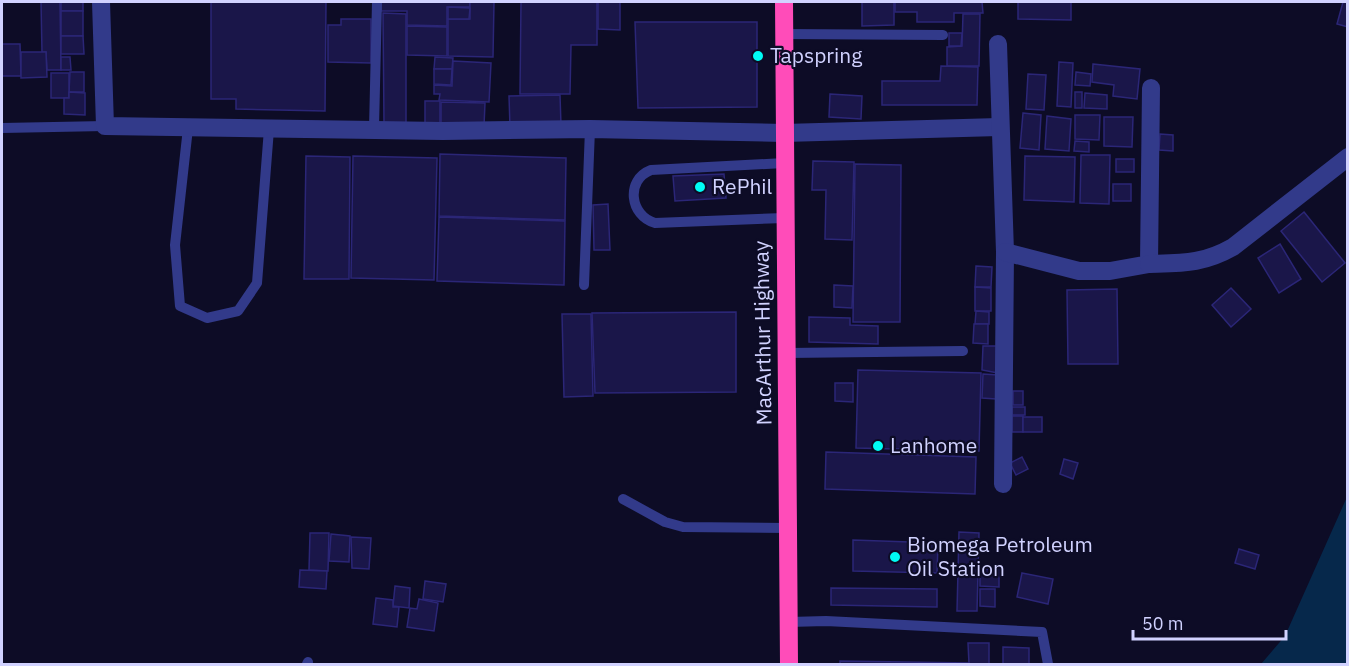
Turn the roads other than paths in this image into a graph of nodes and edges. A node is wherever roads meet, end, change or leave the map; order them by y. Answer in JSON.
{"nodes":[{"id":1,"x":101,"y":2,"type":"edge"},
{"id":2,"x":377,"y":2,"type":"edge"},
{"id":3,"x":784,"y":2,"type":"edge"},
{"id":4,"x":783,"y":34,"type":"junction"},
{"id":5,"x":943,"y":35,"type":"dead end"},
{"id":6,"x":998,"y":44,"type":"dead end"},
{"id":7,"x":1151,"y":88,"type":"dead end"},
{"id":8,"x":105,"y":126,"type":"junction"},
{"id":9,"x":999,"y":127,"type":"junction"},
{"id":10,"x":2,"y":128,"type":"edge"},
{"id":11,"x":188,"y":128,"type":"junction"},
{"id":12,"x":374,"y":128,"type":"junction"},
{"id":13,"x":269,"y":129,"type":"junction"},
{"id":14,"x":590,"y":129,"type":"junction"},
{"id":15,"x":784,"y":134,"type":"junction"},
{"id":16,"x":1347,"y":157,"type":"edge"},
{"id":17,"x":784,"y":163,"type":"junction"},
{"id":18,"x":784,"y":218,"type":"junction"},
{"id":19,"x":1005,"y":252,"type":"junction"},
{"id":20,"x":1149,"y":264,"type":"junction"},
{"id":21,"x":584,"y":285,"type":"dead end"},
{"id":22,"x":963,"y":351,"type":"dead end"},
{"id":23,"x":787,"y":353,"type":"junction"},
{"id":24,"x":1003,"y":484,"type":"dead end"},
{"id":25,"x":623,"y":499,"type":"dead end"},
{"id":26,"x":788,"y":528,"type":"junction"},
{"id":27,"x":789,"y":622,"type":"junction"},
{"id":28,"x":789,"y":664,"type":"edge"},
{"id":29,"x":1048,"y":664,"type":"edge"}],
"edges":[{"from":1,"to":8,"type":"street"},
{"from":2,"to":12,"type":"lane"},
{"from":3,"to":4,"type":"highway","name":"MacArthur Highway"},
{"from":4,"to":5,"type":"lane"},
{"from":4,"to":15,"type":"highway","name":"MacArthur Highway"},
{"from":6,"to":9,"type":"street"},
{"from":7,"to":20,"type":"street"},
{"from":8,"to":10,"type":"lane"},
{"from":8,"to":11,"type":"street"},
{"from":9,"to":15,"type":"street"},
{"from":9,"to":19,"type":"street"},
{"from":11,"to":13,"type":"street"},
{"from":11,"to":13,"type":"lane"},
{"from":12,"to":13,"type":"street"},
{"from":12,"to":14,"type":"street"},
{"from":14,"to":15,"type":"street"},
{"from":14,"to":21,"type":"lane"},
{"from":15,"to":17,"type":"highway","name":"MacArthur Highway"},
{"from":16,"to":20,"type":"street"},
{"from":17,"to":18,"type":"highway","name":"MacArthur Highway"},
{"from":17,"to":18,"type":"lane"},
{"from":18,"to":23,"type":"highway","name":"MacArthur Highway"},
{"from":19,"to":20,"type":"street"},
{"from":19,"to":24,"type":"street"},
{"from":22,"to":23,"type":"lane"},
{"from":23,"to":26,"type":"highway","name":"MacArthur Highway"},
{"from":25,"to":26,"type":"lane"},
{"from":26,"to":27,"type":"highway","name":"MacArthur Highway"},
{"from":27,"to":28,"type":"highway","name":"MacArthur Highway"},
{"from":27,"to":29,"type":"lane"}]}
